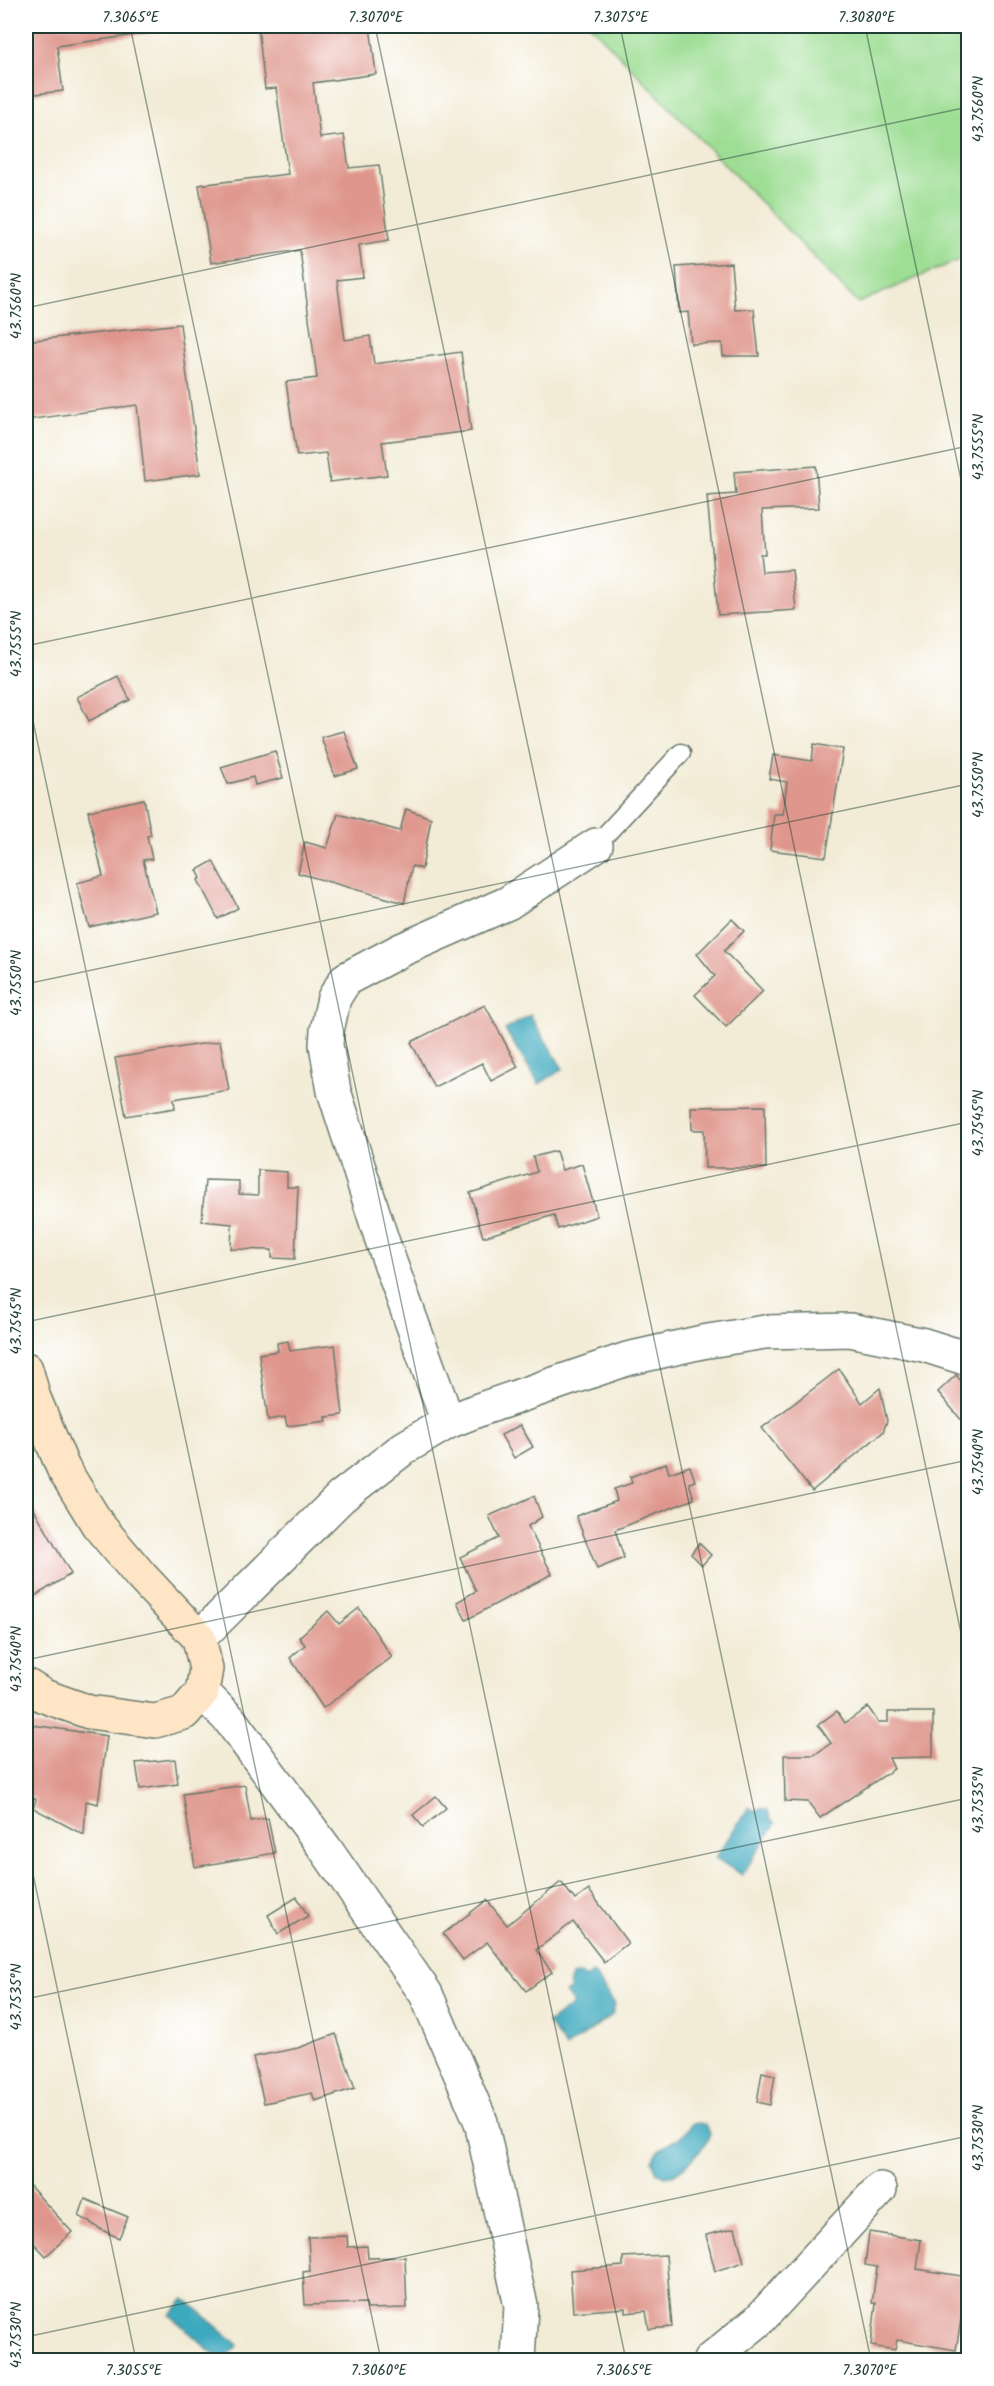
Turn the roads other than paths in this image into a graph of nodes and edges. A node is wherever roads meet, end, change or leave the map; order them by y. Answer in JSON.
{"nodes":[{"id":1,"x":681,"y":753,"type":"dead end"},
{"id":2,"x":596,"y":844,"type":"joint"},
{"id":3,"x":969,"y":1359,"type":"edge"},
{"id":4,"x":26,"y":1369,"type":"edge"},
{"id":5,"x":448,"y":1422,"type":"junction"},
{"id":6,"x":199,"y":1638,"type":"junction"},
{"id":7,"x":26,"y":1685,"type":"edge"},
{"id":8,"x":202,"y":1692,"type":"junction"},
{"id":9,"x":880,"y":2189,"type":"dead end"},
{"id":10,"x":712,"y":2360,"type":"edge"},
{"id":11,"x":518,"y":2361,"type":"edge"}],
"edges":[{"from":1,"to":2,"type":"lane"},
{"from":2,"to":5,"type":"street"},
{"from":3,"to":5,"type":"street"},
{"from":4,"to":6,"type":"street"},
{"from":5,"to":6,"type":"street"},
{"from":6,"to":8,"type":"street"},
{"from":7,"to":8,"type":"street"},
{"from":8,"to":11,"type":"street"},
{"from":9,"to":10,"type":"street"}]}
